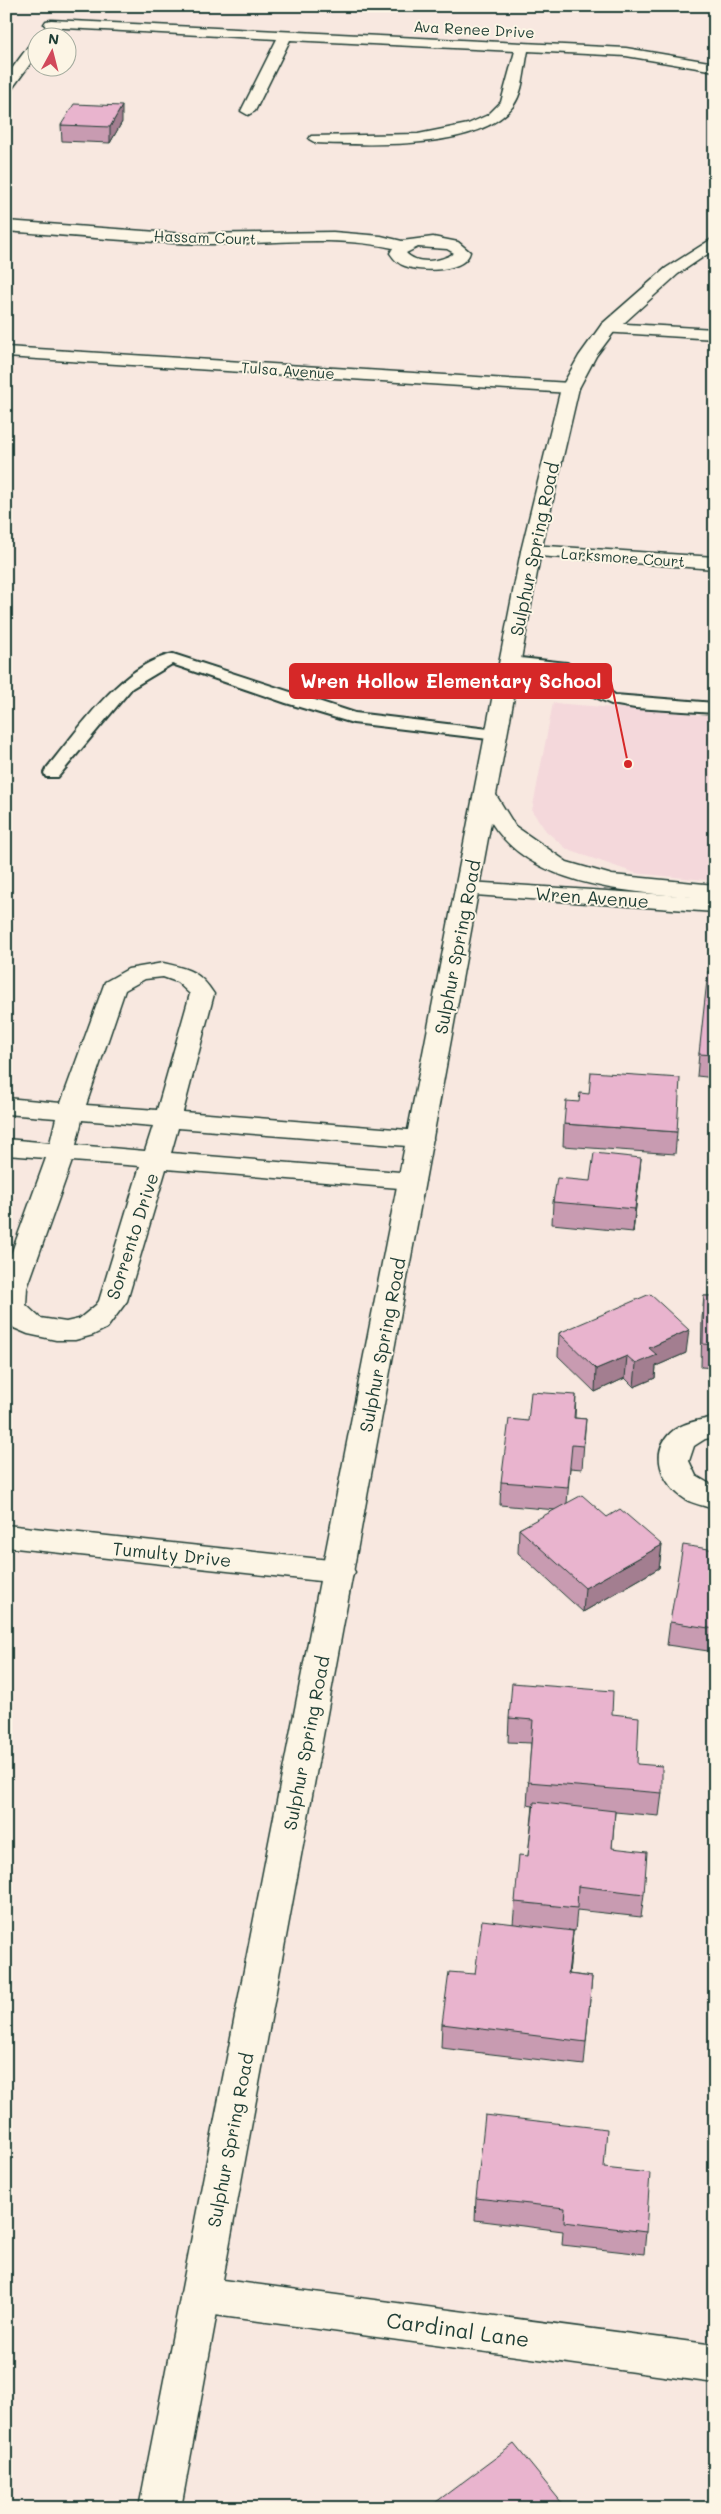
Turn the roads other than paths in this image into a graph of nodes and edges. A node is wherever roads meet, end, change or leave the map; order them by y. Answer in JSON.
{"nodes":[{"id":1,"x":60,"y":12,"type":"dead end"},
{"id":2,"x":52,"y":24,"type":"junction"},
{"id":3,"x":49,"y":28,"type":"edge"},
{"id":4,"x":285,"y":36,"type":"junction"},
{"id":5,"x":522,"y":48,"type":"junction"},
{"id":6,"x":28,"y":57,"type":"edge"},
{"id":7,"x":715,"y":68,"type":"edge"},
{"id":8,"x":6,"y":87,"type":"edge"},
{"id":9,"x":248,"y":111,"type":"dead end"},
{"id":10,"x":316,"y":139,"type":"dead end"},
{"id":11,"x":6,"y":226,"type":"edge"},
{"id":12,"x":715,"y":242,"type":"edge"},
{"id":13,"x":404,"y":246,"type":"dead end"},
{"id":14,"x":608,"y":328,"type":"junction"},
{"id":15,"x":715,"y":334,"type":"edge"},
{"id":16,"x":6,"y":352,"type":"edge"},
{"id":17,"x":570,"y":388,"type":"junction"},
{"id":18,"x":531,"y":551,"type":"junction"},
{"id":19,"x":715,"y":563,"type":"edge"},
{"id":20,"x":511,"y":662,"type":"junction"},
{"id":21,"x":715,"y":708,"type":"edge"},
{"id":22,"x":497,"y":735,"type":"junction"},
{"id":23,"x":52,"y":773,"type":"dead end"},
{"id":24,"x":486,"y":797,"type":"junction"},
{"id":25,"x":469,"y":889,"type":"junction"},
{"id":26,"x":715,"y":892,"type":"edge"},
{"id":27,"x":715,"y":905,"type":"edge"},
{"id":28,"x":6,"y":1106,"type":"edge"},
{"id":29,"x":71,"y":1111,"type":"junction"},
{"id":30,"x":168,"y":1120,"type":"junction"},
{"id":31,"x":420,"y":1140,"type":"junction"},
{"id":32,"x":6,"y":1148,"type":"edge"},
{"id":33,"x":61,"y":1153,"type":"junction"},
{"id":34,"x":156,"y":1160,"type":"junction"},
{"id":35,"x":412,"y":1181,"type":"junction"},
{"id":36,"x":715,"y":1427,"type":"edge"},
{"id":37,"x":715,"y":1498,"type":"edge"},
{"id":38,"x":6,"y":1536,"type":"edge"},
{"id":39,"x":339,"y":1572,"type":"junction"},
{"id":40,"x":200,"y":2295,"type":"junction"},
{"id":41,"x":715,"y":2364,"type":"edge"},
{"id":42,"x":160,"y":2508,"type":"edge"}],
"edges":[{"from":1,"to":2,"type":"street"},
{"from":2,"to":3,"type":"street"},
{"from":2,"to":4,"type":"street","name":"Ava Renee Drive"},
{"from":4,"to":5,"type":"street","name":"Ava Renee Drive"},
{"from":4,"to":9,"type":"street"},
{"from":5,"to":7,"type":"street","name":"Ava Renee Drive"},
{"from":5,"to":10,"type":"street"},
{"from":6,"to":8,"type":"street"},
{"from":11,"to":13,"type":"street","name":"Hassam Court"},
{"from":12,"to":14,"type":"street","name":"Sulphur Spring Road"},
{"from":14,"to":15,"type":"street"},
{"from":14,"to":17,"type":"street","name":"Sulphur Spring Road"},
{"from":16,"to":17,"type":"street","name":"Tulsa Avenue"},
{"from":17,"to":18,"type":"street","name":"Sulphur Spring Road"},
{"from":18,"to":19,"type":"street","name":"Larksmore Court"},
{"from":18,"to":20,"type":"street","name":"Sulphur Spring Road"},
{"from":20,"to":21,"type":"lane"},
{"from":20,"to":22,"type":"street","name":"Sulphur Spring Road"},
{"from":22,"to":23,"type":"lane"},
{"from":22,"to":24,"type":"street","name":"Sulphur Spring Road"},
{"from":24,"to":25,"type":"street","name":"Sulphur Spring Road"},
{"from":24,"to":26,"type":"street"},
{"from":25,"to":27,"type":"street","name":"Wren Avenue"},
{"from":25,"to":31,"type":"street","name":"Sulphur Spring Road"},
{"from":28,"to":29,"type":"street"},
{"from":29,"to":30,"type":"street"},
{"from":29,"to":30,"type":"street","name":"Sorrento Drive"},
{"from":29,"to":33,"type":"street","name":"Sorrento Drive"},
{"from":30,"to":31,"type":"street"},
{"from":30,"to":34,"type":"street","name":"Sorrento Drive"},
{"from":31,"to":35,"type":"street","name":"Sulphur Spring Road"},
{"from":32,"to":33,"type":"street","name":"Sorrento Drive"},
{"from":33,"to":34,"type":"street","name":"Sorrento Drive"},
{"from":33,"to":34,"type":"street","name":"Sorrento Drive"},
{"from":34,"to":35,"type":"street","name":"Sorrento Drive"},
{"from":35,"to":39,"type":"street","name":"Sulphur Spring Road"},
{"from":36,"to":37,"type":"street"},
{"from":38,"to":39,"type":"street","name":"Tumulty Drive"},
{"from":39,"to":40,"type":"street","name":"Sulphur Spring Road"},
{"from":40,"to":41,"type":"street","name":"Cardinal Lane"},
{"from":40,"to":42,"type":"street","name":"Sulphur Spring Road"}]}
